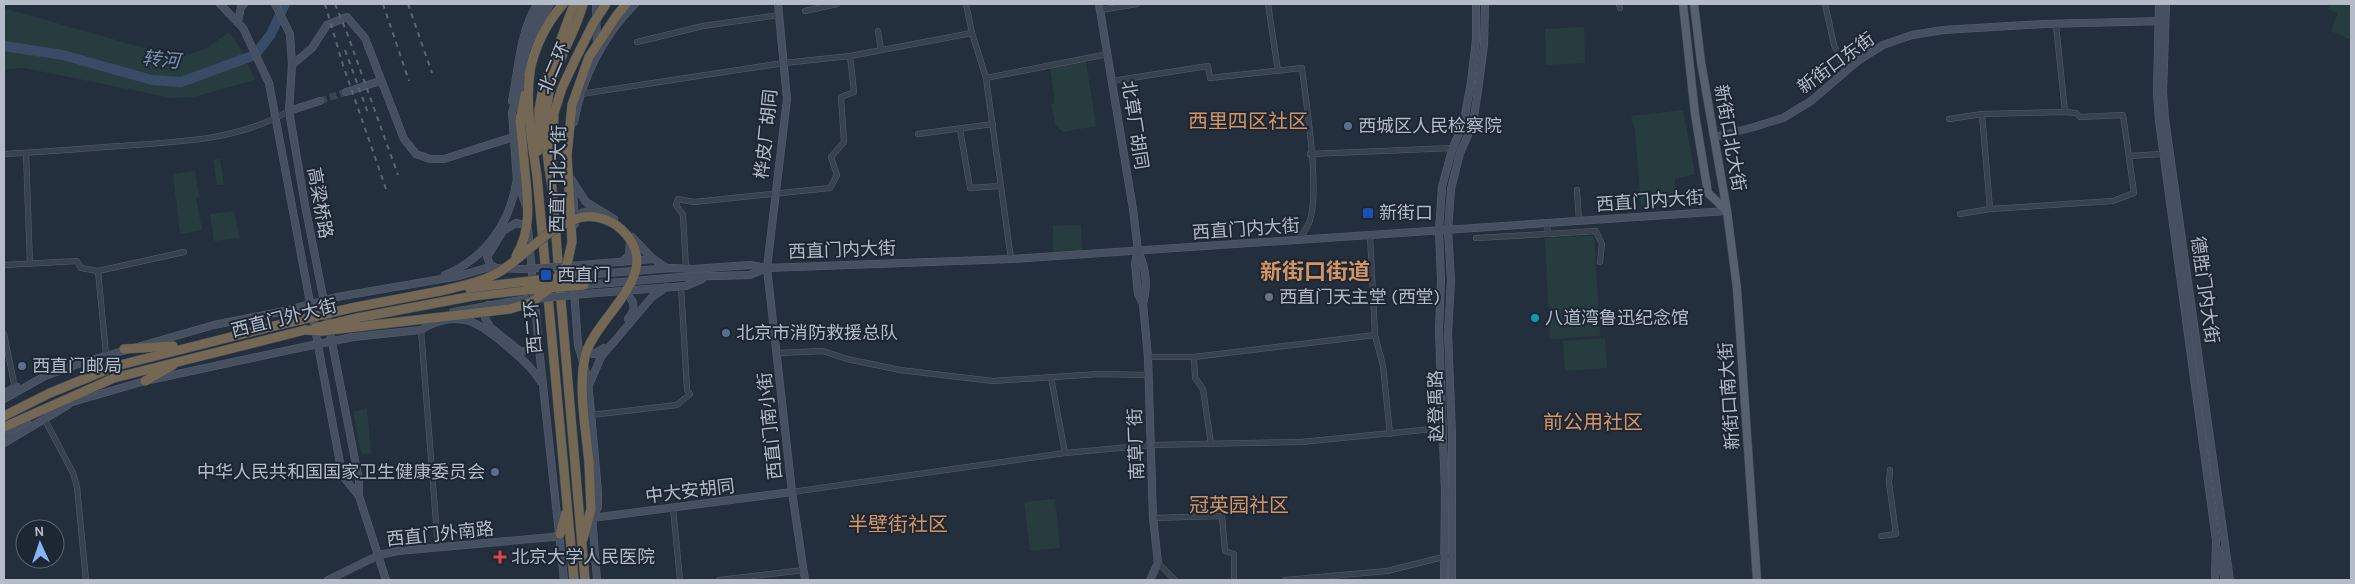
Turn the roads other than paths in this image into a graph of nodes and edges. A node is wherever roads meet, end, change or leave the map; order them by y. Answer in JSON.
{"nodes":[{"id":1,"x":220,"y":4,"type":"edge"},
{"id":2,"x":244,"y":4,"type":"edge"},
{"id":3,"x":537,"y":4,"type":"edge"},
{"id":4,"x":544,"y":4,"type":"edge"},
{"id":5,"x":550,"y":4,"type":"edge"},
{"id":6,"x":563,"y":4,"type":"edge"},
{"id":7,"x":574,"y":4,"type":"edge"},
{"id":8,"x":583,"y":4,"type":"edge"},
{"id":9,"x":596,"y":4,"type":"edge"},
{"id":10,"x":606,"y":4,"type":"edge"},
{"id":11,"x":626,"y":4,"type":"edge"},
{"id":12,"x":635,"y":4,"type":"edge"},
{"id":13,"x":778,"y":4,"type":"edge"},
{"id":14,"x":837,"y":4,"type":"edge"},
{"id":15,"x":966,"y":4,"type":"edge"},
{"id":16,"x":1137,"y":4,"type":"edge"},
{"id":17,"x":1268,"y":4,"type":"edge"},
{"id":18,"x":1476,"y":4,"type":"edge"},
{"id":19,"x":1485,"y":4,"type":"edge"},
{"id":20,"x":1683,"y":4,"type":"edge"},
{"id":21,"x":1694,"y":4,"type":"edge"},
{"id":22,"x":1825,"y":4,"type":"edge"},
{"id":23,"x":2159,"y":4,"type":"edge"},
{"id":24,"x":2166,"y":4,"type":"edge"},
{"id":25,"x":275,"y":5,"type":"edge"},
{"id":26,"x":1099,"y":7,"type":"edge"},
{"id":27,"x":804,"y":11,"type":"dead end"},
{"id":28,"x":779,"y":15,"type":"junction"},
{"id":29,"x":2162,"y":21,"type":"junction"},
{"id":30,"x":240,"y":25,"type":"junction"},
{"id":31,"x":2056,"y":25,"type":"junction"},
{"id":32,"x":878,"y":31,"type":"dead end"},
{"id":33,"x":972,"y":33,"type":"junction"},
{"id":34,"x":637,"y":42,"type":"dead end"},
{"id":35,"x":881,"y":50,"type":"junction"},
{"id":36,"x":519,"y":54,"type":"junction"},
{"id":37,"x":1108,"y":54,"type":"junction"},
{"id":38,"x":597,"y":55,"type":"junction"},
{"id":39,"x":850,"y":56,"type":"junction"},
{"id":40,"x":784,"y":63,"type":"junction"},
{"id":41,"x":292,"y":64,"type":"junction"},
{"id":42,"x":530,"y":72,"type":"junction"},
{"id":43,"x":1278,"y":72,"type":"junction"},
{"id":44,"x":1846,"y":72,"type":"junction"},
{"id":45,"x":986,"y":78,"type":"junction"},
{"id":46,"x":380,"y":81,"type":"junction"},
{"id":47,"x":1112,"y":81,"type":"junction"},
{"id":48,"x":520,"y":90,"type":"junction"},
{"id":49,"x":346,"y":92,"type":"tunnel mouth"},
{"id":50,"x":581,"y":94,"type":"junction"},
{"id":51,"x":320,"y":101,"type":"tunnel mouth"},
{"id":52,"x":289,"y":112,"type":"junction"},
{"id":53,"x":2065,"y":112,"type":"junction"},
{"id":54,"x":1982,"y":114,"type":"junction"},
{"id":55,"x":512,"y":116,"type":"junction"},
{"id":56,"x":276,"y":119,"type":"junction"},
{"id":57,"x":1949,"y":119,"type":"dead end"},
{"id":58,"x":520,"y":122,"type":"junction"},
{"id":59,"x":993,"y":124,"type":"junction"},
{"id":60,"x":960,"y":129,"type":"junction"},
{"id":61,"x":918,"y":134,"type":"dead end"},
{"id":62,"x":513,"y":137,"type":"junction"},
{"id":63,"x":1715,"y":137,"type":"junction"},
{"id":64,"x":1453,"y":148,"type":"junction"},
{"id":65,"x":26,"y":153,"type":"junction"},
{"id":66,"x":2167,"y":153,"type":"junction"},
{"id":67,"x":4,"y":154,"type":"edge"},
{"id":68,"x":1310,"y":154,"type":"junction"},
{"id":69,"x":2129,"y":156,"type":"junction"},
{"id":70,"x":519,"y":169,"type":"junction"},
{"id":71,"x":537,"y":176,"type":"junction"},
{"id":72,"x":571,"y":179,"type":"junction"},
{"id":73,"x":551,"y":182,"type":"junction"},
{"id":74,"x":1000,"y":186,"type":"junction"},
{"id":75,"x":1577,"y":190,"type":"dead end"},
{"id":76,"x":774,"y":195,"type":"junction"},
{"id":77,"x":1990,"y":209,"type":"junction"},
{"id":78,"x":1727,"y":211,"type":"junction"},
{"id":79,"x":1960,"y":214,"type":"dead end"},
{"id":80,"x":1579,"y":221,"type":"junction"},
{"id":81,"x":1547,"y":223,"type":"junction"},
{"id":82,"x":575,"y":225,"type":"junction"},
{"id":83,"x":1448,"y":230,"type":"junction"},
{"id":84,"x":1439,"y":231,"type":"junction"},
{"id":85,"x":2182,"y":231,"type":"junction"},
{"id":86,"x":528,"y":232,"type":"junction"},
{"id":87,"x":2174,"y":232,"type":"junction"},
{"id":88,"x":1548,"y":234,"type":"junction"},
{"id":89,"x":1370,"y":235,"type":"junction"},
{"id":90,"x":1476,"y":238,"type":"dead end"},
{"id":91,"x":1298,"y":240,"type":"junction"},
{"id":92,"x":1138,"y":251,"type":"junction"},
{"id":93,"x":184,"y":252,"type":"dead end"},
{"id":94,"x":653,"y":259,"type":"junction"},
{"id":95,"x":1011,"y":259,"type":"junction"},
{"id":96,"x":514,"y":261,"type":"junction"},
{"id":97,"x":622,"y":262,"type":"junction"},
{"id":98,"x":1600,"y":262,"type":"dead end"},
{"id":99,"x":30,"y":264,"type":"junction"},
{"id":100,"x":4,"y":265,"type":"edge"},
{"id":101,"x":496,"y":268,"type":"junction"},
{"id":102,"x":668,"y":268,"type":"junction"},
{"id":103,"x":767,"y":268,"type":"junction"},
{"id":104,"x":686,"y":269,"type":"junction"},
{"id":105,"x":98,"y":271,"type":"junction"},
{"id":106,"x":583,"y":275,"type":"joint"},
{"id":107,"x":706,"y":278,"type":"junction"},
{"id":108,"x":433,"y":279,"type":"junction"},
{"id":109,"x":681,"y":286,"type":"junction"},
{"id":110,"x":666,"y":287,"type":"junction"},
{"id":111,"x":584,"y":290,"type":"junction"},
{"id":112,"x":440,"y":291,"type":"junction"},
{"id":113,"x":619,"y":291,"type":"junction"},
{"id":114,"x":324,"y":300,"type":"junction"},
{"id":115,"x":2192,"y":301,"type":"junction"},
{"id":116,"x":2184,"y":302,"type":"junction"},
{"id":117,"x":311,"y":304,"type":"junction"},
{"id":118,"x":488,"y":305,"type":"junction"},
{"id":119,"x":305,"y":330,"type":"junction"},
{"id":120,"x":421,"y":330,"type":"junction"},
{"id":121,"x":4,"y":334,"type":"edge"},
{"id":122,"x":1375,"y":335,"type":"junction"},
{"id":123,"x":538,"y":336,"type":"junction"},
{"id":124,"x":333,"y":341,"type":"junction"},
{"id":125,"x":578,"y":342,"type":"junction"},
{"id":126,"x":318,"y":345,"type":"junction"},
{"id":127,"x":191,"y":346,"type":"junction"},
{"id":128,"x":124,"y":349,"type":"junction"},
{"id":129,"x":778,"y":353,"type":"junction"},
{"id":130,"x":106,"y":354,"type":"junction"},
{"id":131,"x":1148,"y":357,"type":"junction"},
{"id":132,"x":1194,"y":357,"type":"junction"},
{"id":133,"x":184,"y":359,"type":"junction"},
{"id":134,"x":1148,"y":375,"type":"junction"},
{"id":135,"x":45,"y":376,"type":"junction"},
{"id":136,"x":1051,"y":377,"type":"junction"},
{"id":137,"x":145,"y":381,"type":"junction"},
{"id":138,"x":15,"y":388,"type":"junction"},
{"id":139,"x":543,"y":388,"type":"junction"},
{"id":140,"x":589,"y":388,"type":"junction"},
{"id":141,"x":4,"y":393,"type":"edge"},
{"id":142,"x":4,"y":399,"type":"edge"},
{"id":143,"x":75,"y":401,"type":"junction"},
{"id":144,"x":2202,"y":409,"type":"junction"},
{"id":145,"x":591,"y":415,"type":"junction"},
{"id":146,"x":4,"y":416,"type":"edge"},
{"id":147,"x":45,"y":420,"type":"junction"},
{"id":148,"x":4,"y":427,"type":"edge"},
{"id":149,"x":1443,"y":428,"type":"junction"},
{"id":150,"x":4,"y":433,"type":"edge"},
{"id":151,"x":1390,"y":434,"type":"junction"},
{"id":152,"x":4,"y":443,"type":"edge"},
{"id":153,"x":1211,"y":444,"type":"junction"},
{"id":154,"x":1152,"y":445,"type":"junction"},
{"id":155,"x":1065,"y":453,"type":"junction"},
{"id":156,"x":1890,"y":470,"type":"dead end"},
{"id":157,"x":792,"y":492,"type":"junction"},
{"id":158,"x":359,"y":496,"type":"junction"},
{"id":159,"x":567,"y":508,"type":"junction"},
{"id":160,"x":673,"y":508,"type":"junction"},
{"id":161,"x":1153,"y":518,"type":"junction"},
{"id":162,"x":590,"y":520,"type":"junction"},
{"id":163,"x":560,"y":534,"type":"junction"},
{"id":164,"x":1881,"y":536,"type":"dead end"},
{"id":165,"x":2216,"y":540,"type":"junction"},
{"id":166,"x":582,"y":544,"type":"junction"},
{"id":167,"x":438,"y":548,"type":"junction"},
{"id":168,"x":379,"y":555,"type":"junction"},
{"id":169,"x":1444,"y":556,"type":"junction"},
{"id":170,"x":1452,"y":556,"type":"junction"},
{"id":171,"x":1158,"y":563,"type":"junction"},
{"id":172,"x":804,"y":570,"type":"junction"},
{"id":173,"x":753,"y":578,"type":"edge"},
{"id":174,"x":1325,"y":578,"type":"edge"},
{"id":175,"x":86,"y":580,"type":"edge"},
{"id":176,"x":328,"y":580,"type":"edge"},
{"id":177,"x":386,"y":580,"type":"edge"},
{"id":178,"x":564,"y":580,"type":"edge"},
{"id":179,"x":574,"y":580,"type":"edge"},
{"id":180,"x":585,"y":580,"type":"edge"},
{"id":181,"x":597,"y":580,"type":"edge"},
{"id":182,"x":680,"y":580,"type":"edge"},
{"id":183,"x":719,"y":580,"type":"edge"},
{"id":184,"x":805,"y":580,"type":"edge"},
{"id":185,"x":1150,"y":580,"type":"edge"},
{"id":186,"x":1175,"y":580,"type":"edge"},
{"id":187,"x":1234,"y":580,"type":"edge"},
{"id":188,"x":1285,"y":580,"type":"edge"},
{"id":189,"x":1444,"y":580,"type":"edge"},
{"id":190,"x":1452,"y":580,"type":"edge"},
{"id":191,"x":1757,"y":580,"type":"edge"},
{"id":192,"x":2215,"y":580,"type":"edge"},
{"id":193,"x":2225,"y":580,"type":"edge"},
{"id":194,"x":2230,"y":580,"type":"edge"}],
"edges":[{"from":1,"to":30,"type":"main road","name":"高梁桥路"},
{"from":2,"to":30,"type":"main road"},
{"from":3,"to":36,"type":"main road"},
{"from":4,"to":36,"type":"main road"},
{"from":5,"to":48,"type":"main road"},
{"from":6,"to":42,"type":"highway","name":"北二环"},
{"from":7,"to":71,"type":"highway","name":"西直门北大街"},
{"from":8,"to":73,"type":"highway","name":"西直门北大街"},
{"from":9,"to":38,"type":"main road"},
{"from":10,"to":73,"type":"highway","name":"北二环","bridge":true},
{"from":11,"to":119,"type":"highway","bridge":true},
{"from":12,"to":38,"type":"main road","name":"西直门北大街"},
{"from":13,"to":28,"type":"main road","name":"桦皮厂胡同"},
{"from":14,"to":27,"type":"street"},
{"from":15,"to":33,"type":"street"},
{"from":16,"to":26,"type":"street"},
{"from":17,"to":43,"type":"street"},
{"from":18,"to":64,"type":"main road","name":"赵登禹路"},
{"from":19,"to":83,"type":"main road","name":"赵登禹路"},
{"from":20,"to":78,"type":"main road","name":"新街口北大街"},
{"from":21,"to":63,"type":"main road","name":"新街口北大街"},
{"from":22,"to":44,"type":"street"},
{"from":23,"to":29,"type":"main road","name":"德胜门内大街"},
{"from":24,"to":29,"type":"main road","name":"德胜门内大街"},
{"from":25,"to":41,"type":"main road","name":"高梁桥路"},
{"from":26,"to":37,"type":"main road","name":"北草厂胡同"},
{"from":28,"to":34,"type":"street"},
{"from":28,"to":40,"type":"main road","name":"桦皮厂胡同"},
{"from":29,"to":31,"type":"main road","name":"新街口东街"},
{"from":29,"to":66,"type":"main road","name":"德胜门内大街"},
{"from":30,"to":56,"type":"main road","name":"高梁桥路"},
{"from":31,"to":44,"type":"main road","name":"新街口东街"},
{"from":31,"to":53,"type":"street"},
{"from":32,"to":35,"type":"street"},
{"from":33,"to":35,"type":"street"},
{"from":33,"to":45,"type":"street"},
{"from":35,"to":39,"type":"street"},
{"from":36,"to":55,"type":"main road"},
{"from":37,"to":45,"type":"street"},
{"from":37,"to":47,"type":"main road","name":"北草厂胡同"},
{"from":38,"to":50,"type":"main road","name":"西直门北大街"},
{"from":39,"to":40,"type":"street"},
{"from":39,"to":76,"type":"street"},
{"from":40,"to":50,"type":"street"},
{"from":40,"to":76,"type":"main road","name":"桦皮厂胡同"},
{"from":41,"to":46,"type":"main road"},
{"from":41,"to":52,"type":"main road","name":"高梁桥路"},
{"from":42,"to":58,"type":"highway"},
{"from":42,"to":71,"type":"highway","name":"西二环"},
{"from":43,"to":47,"type":"street"},
{"from":43,"to":68,"type":"street"},
{"from":44,"to":63,"type":"main road","name":"新街口东街"},
{"from":45,"to":59,"type":"street"},
{"from":46,"to":49,"type":"main road"},
{"from":46,"to":62,"type":"main road"},
{"from":47,"to":92,"type":"main road","name":"北草厂胡同"},
{"from":48,"to":55,"type":"main road"},
{"from":48,"to":58,"type":"highway"},
{"from":50,"to":72,"type":"main road","name":"西直门北大街"},
{"from":51,"to":52,"type":"main road"},
{"from":52,"to":56,"type":"street"},
{"from":52,"to":114,"type":"main road","name":"高梁桥路"},
{"from":53,"to":54,"type":"street"},
{"from":53,"to":69,"type":"street"},
{"from":54,"to":57,"type":"street"},
{"from":54,"to":77,"type":"street"},
{"from":55,"to":62,"type":"main road"},
{"from":56,"to":65,"type":"street"},
{"from":56,"to":117,"type":"main road","name":"高梁桥路"},
{"from":58,"to":70,"type":"highway"},
{"from":59,"to":60,"type":"street"},
{"from":59,"to":74,"type":"street"},
{"from":60,"to":61,"type":"street"},
{"from":60,"to":74,"type":"street"},
{"from":62,"to":70,"type":"main road"},
{"from":63,"to":78,"type":"main road","name":"新街口北大街"},
{"from":64,"to":68,"type":"street"},
{"from":64,"to":84,"type":"main road","name":"赵登禹路"},
{"from":65,"to":67,"type":"street"},
{"from":65,"to":99,"type":"street"},
{"from":66,"to":69,"type":"street"},
{"from":66,"to":85,"type":"main road","name":"德胜门内大街"},
{"from":66,"to":87,"type":"main road","name":"德胜门内大街"},
{"from":68,"to":91,"type":"street"},
{"from":69,"to":77,"type":"street"},
{"from":70,"to":86,"type":"main road"},
{"from":70,"to":96,"type":"highway","bridge":true},
{"from":70,"to":108,"type":"main road"},
{"from":71,"to":159,"type":"highway","name":"西二环"},
{"from":72,"to":82,"type":"main road","name":"西直门北大街"},
{"from":72,"to":94,"type":"main road"},
{"from":73,"to":166,"type":"highway","name":"西二环"},
{"from":74,"to":95,"type":"street"},
{"from":75,"to":80,"type":"street"},
{"from":76,"to":103,"type":"main road","name":"桦皮厂胡同"},
{"from":76,"to":104,"type":"street"},
{"from":77,"to":79,"type":"street"},
{"from":78,"to":80,"type":"main road","name":"西直门内大街"},
{"from":78,"to":191,"type":"main road","name":"新街口南大街"},
{"from":80,"to":81,"type":"main road","name":"西直门内大街"},
{"from":81,"to":83,"type":"main road","name":"西直门内大街"},
{"from":81,"to":88,"type":"street"},
{"from":82,"to":97,"type":"main road"},
{"from":82,"to":125,"type":"main road","name":"西直门北大街"},
{"from":83,"to":84,"type":"main road","name":"西直门内大街"},
{"from":83,"to":170,"type":"main road","name":"赵登禹路"},
{"from":84,"to":89,"type":"main road","name":"西直门内大街"},
{"from":84,"to":149,"type":"main road","name":"赵登禹路"},
{"from":85,"to":87,"type":"main road"},
{"from":85,"to":115,"type":"main road","name":"德胜门内大街"},
{"from":86,"to":101,"type":"main road"},
{"from":86,"to":123,"type":"main road"},
{"from":87,"to":116,"type":"main road","name":"德胜门内大街"},
{"from":88,"to":90,"type":"street"},
{"from":88,"to":98,"type":"street"},
{"from":89,"to":91,"type":"main road","name":"西直门内大街"},
{"from":89,"to":122,"type":"street"},
{"from":91,"to":92,"type":"main road","name":"西直门内大街"},
{"from":92,"to":95,"type":"main road","name":"西直门内大街"},
{"from":92,"to":131,"type":"main road","name":"南草厂街"},
{"from":93,"to":105,"type":"street"},
{"from":94,"to":97,"type":"main road"},
{"from":94,"to":102,"type":"main road"},
{"from":95,"to":103,"type":"main road","name":"西直门内大街"},
{"from":96,"to":112,"type":"highway","bridge":true},
{"from":96,"to":162,"type":"highway","bridge":true},
{"from":97,"to":101,"type":"main road","bridge":true},
{"from":99,"to":100,"type":"street"},
{"from":99,"to":105,"type":"street"},
{"from":101,"to":108,"type":"main road"},
{"from":102,"to":104,"type":"main road","name":"西直门内大街"},
{"from":102,"to":106,"type":"main road","name":"西直门内大街"},
{"from":103,"to":104,"type":"main road","name":"西直门内大街"},
{"from":103,"to":107,"type":"main road","name":"西直门内大街"},
{"from":103,"to":129,"type":"main road","name":"西直门南小街"},
{"from":105,"to":130,"type":"street"},
{"from":106,"to":112,"type":"highway","name":"西直门外大街","bridge":true},
{"from":107,"to":109,"type":"main road"},
{"from":107,"to":111,"type":"main road","name":"西直门内大街"},
{"from":108,"to":114,"type":"main road","name":"西直门外大街"},
{"from":109,"to":110,"type":"main road"},
{"from":109,"to":145,"type":"street"},
{"from":110,"to":113,"type":"main road"},
{"from":110,"to":140,"type":"main road"},
{"from":111,"to":113,"type":"main road"},
{"from":111,"to":118,"type":"main road","bridge":true},
{"from":111,"to":119,"type":"highway","name":"西直门外大街","bridge":true},
{"from":112,"to":127,"type":"highway","name":"西直门外大街","bridge":true},
{"from":113,"to":125,"type":"main road"},
{"from":114,"to":117,"type":"main road","name":"西直门外大街"},
{"from":114,"to":124,"type":"main road","name":"高梁桥路"},
{"from":115,"to":116,"type":"main road"},
{"from":115,"to":144,"type":"main road","name":"德胜门内大街"},
{"from":116,"to":144,"type":"main road","name":"德胜门内大街"},
{"from":117,"to":126,"type":"main road","name":"高梁桥路"},
{"from":117,"to":128,"type":"main road","name":"西直门外大街"},
{"from":118,"to":120,"type":"main road"},
{"from":118,"to":123,"type":"main road"},
{"from":119,"to":133,"type":"highway","name":"西直门外大街"},
{"from":120,"to":124,"type":"main road","name":"西直门外大街"},
{"from":120,"to":139,"type":"main road"},
{"from":120,"to":167,"type":"street"},
{"from":121,"to":138,"type":"street"},
{"from":122,"to":132,"type":"street"},
{"from":122,"to":151,"type":"street"},
{"from":123,"to":139,"type":"main road"},
{"from":124,"to":126,"type":"main road","name":"西直门外大街"},
{"from":124,"to":158,"type":"main road","name":"高梁桥路"},
{"from":125,"to":140,"type":"main road","name":"西直门北大街"},
{"from":126,"to":137,"type":"main road","name":"西直门外大街"},
{"from":126,"to":158,"type":"main road","name":"高梁桥路"},
{"from":127,"to":128,"type":"highway"},
{"from":127,"to":146,"type":"highway","name":"西直门外大街"},
{"from":128,"to":130,"type":"main road","name":"西直门外大街"},
{"from":129,"to":136,"type":"street"},
{"from":129,"to":157,"type":"main road","name":"西直门南小街"},
{"from":130,"to":135,"type":"main road","name":"西直门外大街"},
{"from":131,"to":132,"type":"street"},
{"from":131,"to":134,"type":"main road","name":"南草厂街"},
{"from":132,"to":153,"type":"street"},
{"from":133,"to":137,"type":"highway"},
{"from":133,"to":148,"type":"highway","name":"西直门外大街"},
{"from":134,"to":136,"type":"street"},
{"from":134,"to":154,"type":"main road","name":"南草厂街"},
{"from":135,"to":138,"type":"main road","name":"西直门外大街"},
{"from":135,"to":142,"type":"main road","name":"西直门外大街"},
{"from":136,"to":155,"type":"street"},
{"from":137,"to":143,"type":"main road","name":"西直门外大街"},
{"from":138,"to":141,"type":"main road","name":"西直门外大街"},
{"from":139,"to":163,"type":"main road"},
{"from":140,"to":145,"type":"main road","name":"西直门北大街"},
{"from":143,"to":147,"type":"main road","name":"西直门外大街"},
{"from":143,"to":150,"type":"main road","name":"西直门外大街"},
{"from":144,"to":165,"type":"main road","name":"德胜门内大街"},
{"from":144,"to":194,"type":"main road","name":"德胜门内大街"},
{"from":145,"to":162,"type":"main road","name":"西直门北大街"},
{"from":147,"to":152,"type":"main road","name":"西直门外大街"},
{"from":147,"to":175,"type":"street"},
{"from":149,"to":151,"type":"street"},
{"from":149,"to":169,"type":"main road","name":"赵登禹路"},
{"from":151,"to":153,"type":"street"},
{"from":153,"to":154,"type":"street"},
{"from":154,"to":155,"type":"street"},
{"from":154,"to":161,"type":"main road","name":"南草厂街"},
{"from":155,"to":157,"type":"street"},
{"from":156,"to":164,"type":"street"},
{"from":157,"to":160,"type":"main road","name":"中大安胡同"},
{"from":157,"to":172,"type":"main road","name":"西直门南小街"},
{"from":158,"to":168,"type":"main road"},
{"from":159,"to":163,"type":"highway"},
{"from":159,"to":179,"type":"highway","name":"西二环"},
{"from":160,"to":162,"type":"main road","name":"中大安胡同"},
{"from":160,"to":182,"type":"street"},
{"from":161,"to":171,"type":"main road","name":"南草厂街"},
{"from":161,"to":187,"type":"street"},
{"from":162,"to":166,"type":"highway"},
{"from":162,"to":181,"type":"main road","name":"西直门北大街"},
{"from":163,"to":167,"type":"main road","name":"西直门外南路"},
{"from":163,"to":178,"type":"main road"},
{"from":165,"to":192,"type":"main road","name":"德胜门内大街"},
{"from":165,"to":193,"type":"main road","name":"德胜门内大街"},
{"from":166,"to":180,"type":"highway","name":"西二环"},
{"from":167,"to":168,"type":"main road","name":"西直门外南路"},
{"from":168,"to":176,"type":"main road","name":"西直门外南路"},
{"from":168,"to":177,"type":"main road"},
{"from":169,"to":170,"type":"street"},
{"from":169,"to":174,"type":"street"},
{"from":169,"to":189,"type":"main road","name":"赵登禹路"},
{"from":170,"to":190,"type":"main road","name":"赵登禹路"},
{"from":171,"to":185,"type":"main road"},
{"from":171,"to":186,"type":"street"},
{"from":172,"to":173,"type":"street"},
{"from":172,"to":184,"type":"main road","name":"西直门南小街"},
{"from":173,"to":183,"type":"street"},
{"from":174,"to":188,"type":"street"}]}
